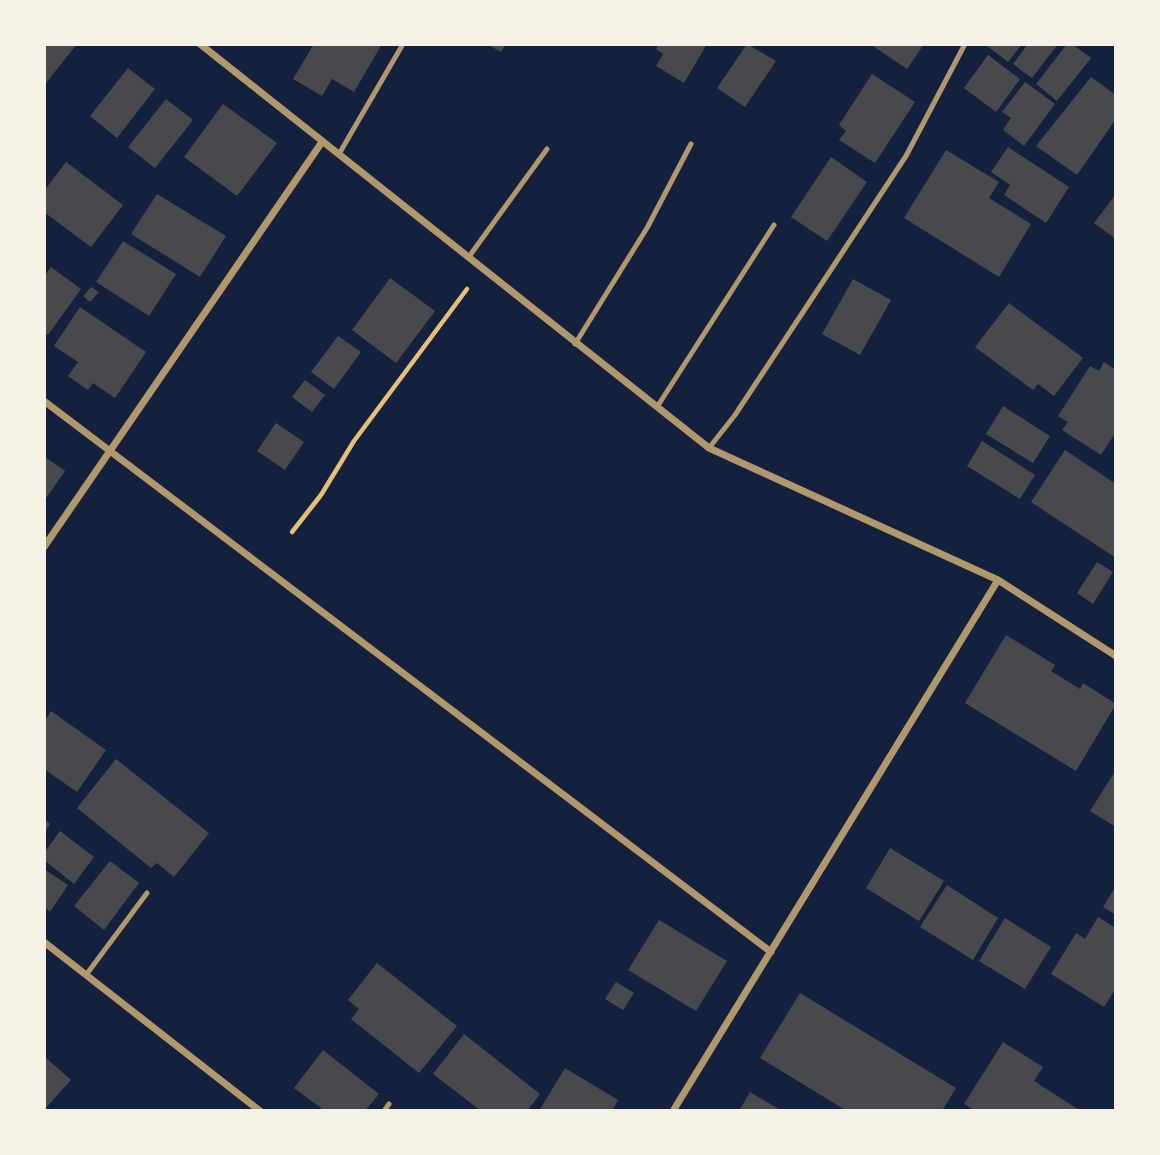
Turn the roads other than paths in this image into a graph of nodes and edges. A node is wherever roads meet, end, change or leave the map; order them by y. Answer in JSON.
{"nodes":[{"id":1,"x":200,"y":44,"type":"edge"},
{"id":2,"x":403,"y":44,"type":"edge"},
{"id":3,"x":965,"y":44,"type":"edge"},
{"id":4,"x":322,"y":142,"type":"junction"},
{"id":5,"x":691,"y":144,"type":"dead end"},
{"id":6,"x":547,"y":149,"type":"dead end"},
{"id":7,"x":339,"y":154,"type":"junction"},
{"id":8,"x":774,"y":225,"type":"dead end"},
{"id":9,"x":468,"y":258,"type":"junction"},
{"id":10,"x":575,"y":344,"type":"junction"},
{"id":11,"x":44,"y":401,"type":"edge"},
{"id":12,"x":657,"y":407,"type":"junction"},
{"id":13,"x":709,"y":449,"type":"junction"},
{"id":14,"x":108,"y":452,"type":"junction"},
{"id":15,"x":44,"y":547,"type":"edge"},
{"id":16,"x":998,"y":580,"type":"junction"},
{"id":17,"x":1116,"y":656,"type":"edge"},
{"id":18,"x":147,"y":893,"type":"dead end"},
{"id":19,"x":44,"y":942,"type":"edge"},
{"id":20,"x":771,"y":952,"type":"junction"},
{"id":21,"x":86,"y":975,"type":"junction"},
{"id":22,"x":389,"y":1104,"type":"dead end"},
{"id":23,"x":260,"y":1111,"type":"edge"},
{"id":24,"x":384,"y":1111,"type":"edge"},
{"id":25,"x":673,"y":1111,"type":"edge"}],
"edges":[{"from":1,"to":4,"type":"street"},
{"from":2,"to":7,"type":"lane"},
{"from":3,"to":13,"type":"lane"},
{"from":4,"to":7,"type":"street"},
{"from":4,"to":14,"type":"street"},
{"from":5,"to":10,"type":"lane"},
{"from":6,"to":9,"type":"lane"},
{"from":7,"to":9,"type":"street"},
{"from":8,"to":12,"type":"lane"},
{"from":9,"to":10,"type":"street"},
{"from":10,"to":12,"type":"street"},
{"from":11,"to":14,"type":"street"},
{"from":12,"to":13,"type":"street"},
{"from":13,"to":16,"type":"street"},
{"from":14,"to":15,"type":"street"},
{"from":14,"to":20,"type":"street"},
{"from":16,"to":17,"type":"street"},
{"from":16,"to":20,"type":"street"},
{"from":18,"to":21,"type":"lane"},
{"from":19,"to":21,"type":"street"},
{"from":20,"to":25,"type":"street"},
{"from":21,"to":23,"type":"street"},
{"from":22,"to":24,"type":"lane"}]}
